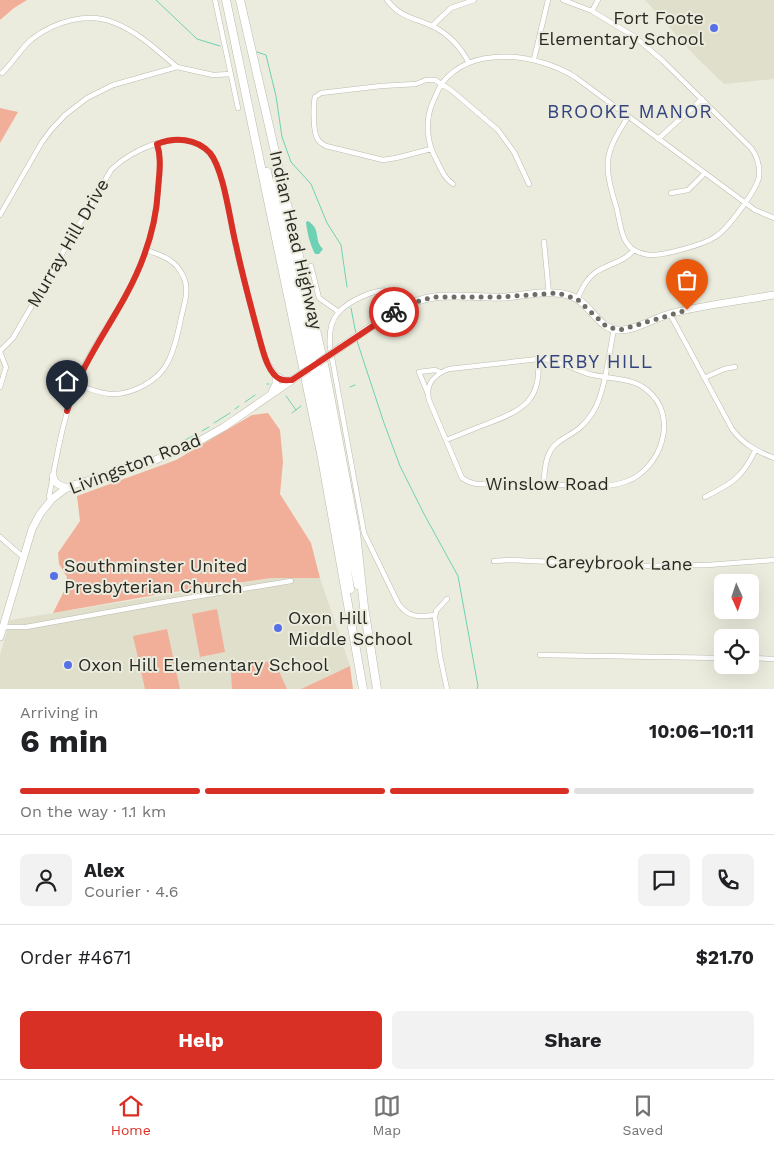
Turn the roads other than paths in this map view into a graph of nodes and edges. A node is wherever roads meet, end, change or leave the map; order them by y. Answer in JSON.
{"nodes":[{"id":1,"x":215,"y":0,"type":"edge"},
{"id":2,"x":226,"y":0,"type":"edge"},
{"id":3,"x":240,"y":0,"type":"edge"},
{"id":4,"x":387,"y":0,"type":"edge"},
{"id":5,"x":474,"y":0,"type":"edge"},
{"id":6,"x":548,"y":0,"type":"edge"},
{"id":7,"x":563,"y":0,"type":"edge"},
{"id":8,"x":598,"y":0,"type":"edge"},
{"id":9,"x":592,"y":11,"type":"junction"},
{"id":10,"x":432,"y":26,"type":"junction"},
{"id":11,"x":534,"y":60,"type":"junction"},
{"id":12,"x":470,"y":63,"type":"junction"},
{"id":13,"x":177,"y":67,"type":"junction"},
{"id":14,"x":2,"y":73,"type":"dead end"},
{"id":15,"x":231,"y":74,"type":"junction"},
{"id":16,"x":442,"y":84,"type":"junction"},
{"id":17,"x":245,"y":90,"type":"junction"},
{"id":18,"x":702,"y":99,"type":"junction"},
{"id":19,"x":238,"y":108,"type":"dead end"},
{"id":20,"x":628,"y":117,"type":"junction"},
{"id":21,"x":274,"y":139,"type":"junction"},
{"id":22,"x":658,"y":139,"type":"junction"},
{"id":23,"x":157,"y":144,"type":"junction"},
{"id":24,"x":431,"y":149,"type":"junction"},
{"id":25,"x":705,"y":173,"type":"junction"},
{"id":26,"x":453,"y":184,"type":"dead end"},
{"id":27,"x":529,"y":184,"type":"dead end"},
{"id":28,"x":671,"y":192,"type":"dead end"},
{"id":29,"x":745,"y":203,"type":"junction"},
{"id":30,"x":0,"y":215,"type":"edge"},
{"id":31,"x":774,"y":218,"type":"edge"},
{"id":32,"x":544,"y":242,"type":"dead end"},
{"id":33,"x":147,"y":250,"type":"junction"},
{"id":34,"x":634,"y":250,"type":"junction"},
{"id":35,"x":311,"y":266,"type":"dead end"},
{"id":36,"x":549,"y":294,"type":"junction"},
{"id":37,"x":774,"y":295,"type":"edge"},
{"id":38,"x":577,"y":299,"type":"junction"},
{"id":39,"x":406,"y":306,"type":"junction"},
{"id":40,"x":339,"y":312,"type":"junction"},
{"id":41,"x":670,"y":314,"type":"junction"},
{"id":42,"x":614,"y":329,"type":"junction"},
{"id":43,"x":0,"y":352,"type":"edge"},
{"id":44,"x":538,"y":359,"type":"junction"},
{"id":45,"x":314,"y":366,"type":"junction"},
{"id":46,"x":735,"y":367,"type":"dead end"},
{"id":47,"x":440,"y":372,"type":"junction"},
{"id":48,"x":276,"y":376,"type":"junction"},
{"id":49,"x":604,"y":377,"type":"junction"},
{"id":50,"x":704,"y":378,"type":"junction"},
{"id":51,"x":292,"y":380,"type":"junction"},
{"id":52,"x":76,"y":384,"type":"junction"},
{"id":53,"x":0,"y":387,"type":"edge"},
{"id":54,"x":428,"y":394,"type":"junction"},
{"id":55,"x":270,"y":395,"type":"junction"},
{"id":56,"x":446,"y":440,"type":"junction"},
{"id":57,"x":755,"y":451,"type":"junction"},
{"id":58,"x":774,"y":458,"type":"edge"},
{"id":59,"x":52,"y":476,"type":"junction"},
{"id":60,"x":544,"y":485,"type":"junction"},
{"id":61,"x":68,"y":488,"type":"junction"},
{"id":62,"x":705,"y":497,"type":"dead end"},
{"id":63,"x":52,"y":499,"type":"junction"},
{"id":64,"x":0,"y":537,"type":"edge"},
{"id":65,"x":23,"y":556,"type":"junction"},
{"id":66,"x":774,"y":560,"type":"edge"},
{"id":67,"x":494,"y":561,"type":"dead end"},
{"id":68,"x":291,"y":582,"type":"dead end"},
{"id":69,"x":447,"y":599,"type":"dead end"},
{"id":70,"x":364,"y":606,"type":"junction"},
{"id":71,"x":436,"y":615,"type":"junction"},
{"id":72,"x":3,"y":627,"type":"junction"},
{"id":73,"x":0,"y":636,"type":"edge"},
{"id":74,"x":357,"y":653,"type":"junction"},
{"id":75,"x":540,"y":655,"type":"dead end"},
{"id":76,"x":714,"y":658,"type":"edge"},
{"id":77,"x":759,"y":658,"type":"edge"},
{"id":78,"x":774,"y":659,"type":"edge"},
{"id":79,"x":363,"y":689,"type":"edge"},
{"id":80,"x":377,"y":689,"type":"edge"},
{"id":81,"x":447,"y":689,"type":"edge"}],
"edges":[{"from":1,"to":15,"type":"street"},
{"from":2,"to":17,"type":"highway","name":"Indian Head Highway"},
{"from":3,"to":21,"type":"highway","name":"Indian Head Highway"},
{"from":4,"to":10,"type":"street"},
{"from":5,"to":10,"type":"street"},
{"from":6,"to":11,"type":"street"},
{"from":7,"to":9,"type":"street"},
{"from":8,"to":9,"type":"street"},
{"from":9,"to":18,"type":"street"},
{"from":10,"to":12,"type":"street"},
{"from":11,"to":12,"type":"street"},
{"from":11,"to":20,"type":"street"},
{"from":12,"to":16,"type":"street"},
{"from":13,"to":14,"type":"street"},
{"from":13,"to":15,"type":"street"},
{"from":13,"to":30,"type":"street"},
{"from":15,"to":19,"type":"street"},
{"from":16,"to":24,"type":"street"},
{"from":16,"to":24,"type":"street"},
{"from":16,"to":27,"type":"street"},
{"from":17,"to":45,"type":"highway"},
{"from":17,"to":74,"type":"highway","name":"Indian Head Highway"},
{"from":18,"to":22,"type":"street"},
{"from":18,"to":29,"type":"street"},
{"from":20,"to":22,"type":"street"},
{"from":20,"to":34,"type":"street"},
{"from":21,"to":45,"type":"highway"},
{"from":21,"to":70,"type":"highway","name":"Indian Head Highway"},
{"from":22,"to":25,"type":"street"},
{"from":23,"to":33,"type":"street"},
{"from":23,"to":43,"type":"street","name":"Murray Hill Drive"},
{"from":23,"to":48,"type":"street","name":"Murray Hill Drive"},
{"from":24,"to":26,"type":"street"},
{"from":25,"to":28,"type":"street"},
{"from":25,"to":29,"type":"street"},
{"from":29,"to":31,"type":"street"},
{"from":29,"to":34,"type":"street"},
{"from":32,"to":36,"type":"street"},
{"from":33,"to":52,"type":"street"},
{"from":33,"to":52,"type":"street"},
{"from":34,"to":38,"type":"street"},
{"from":35,"to":40,"type":"street"},
{"from":36,"to":38,"type":"main road","name":"Livingston Road"},
{"from":36,"to":39,"type":"main road","name":"Livingston Road"},
{"from":37,"to":41,"type":"main road"},
{"from":38,"to":42,"type":"main road"},
{"from":39,"to":40,"type":"street"},
{"from":39,"to":45,"type":"main road","name":"Livingston Road","bridge":true},
{"from":40,"to":71,"type":"street"},
{"from":41,"to":42,"type":"main road"},
{"from":41,"to":50,"type":"street"},
{"from":42,"to":49,"type":"street"},
{"from":43,"to":53,"type":"street"},
{"from":44,"to":47,"type":"street","name":"Winslow Road"},
{"from":44,"to":49,"type":"street","name":"Winslow Road"},
{"from":44,"to":56,"type":"street"},
{"from":45,"to":51,"type":"main road","name":"Livingston Road","bridge":true},
{"from":45,"to":70,"type":"highway"},
{"from":45,"to":74,"type":"highway"},
{"from":46,"to":50,"type":"street"},
{"from":47,"to":54,"type":"street"},
{"from":47,"to":54,"type":"street","name":"Winslow Road"},
{"from":48,"to":51,"type":"main road"},
{"from":48,"to":55,"type":"main road"},
{"from":49,"to":60,"type":"street"},
{"from":49,"to":60,"type":"street","name":"Winslow Road"},
{"from":50,"to":57,"type":"street"},
{"from":51,"to":55,"type":"main road","name":"Livingston Road"},
{"from":52,"to":59,"type":"street"},
{"from":54,"to":56,"type":"street","name":"Winslow Road"},
{"from":55,"to":61,"type":"main road","name":"Livingston Road"},
{"from":56,"to":60,"type":"street","name":"Winslow Road"},
{"from":57,"to":58,"type":"street"},
{"from":57,"to":62,"type":"street"},
{"from":59,"to":61,"type":"main road"},
{"from":59,"to":63,"type":"street"},
{"from":61,"to":63,"type":"main road","name":"Livingston Road"},
{"from":63,"to":65,"type":"main road","name":"Livingston Road"},
{"from":64,"to":65,"type":"street"},
{"from":65,"to":72,"type":"main road","name":"Livingston Road"},
{"from":66,"to":67,"type":"street","name":"Careybrook Lane"},
{"from":68,"to":72,"type":"street"},
{"from":69,"to":71,"type":"street"},
{"from":70,"to":80,"type":"highway","name":"Indian Head Highway"},
{"from":71,"to":81,"type":"street"},
{"from":72,"to":73,"type":"main road","name":"Livingston Road"},
{"from":74,"to":79,"type":"highway","name":"Indian Head Highway"},
{"from":75,"to":76,"type":"street"},
{"from":77,"to":78,"type":"street"}]}
